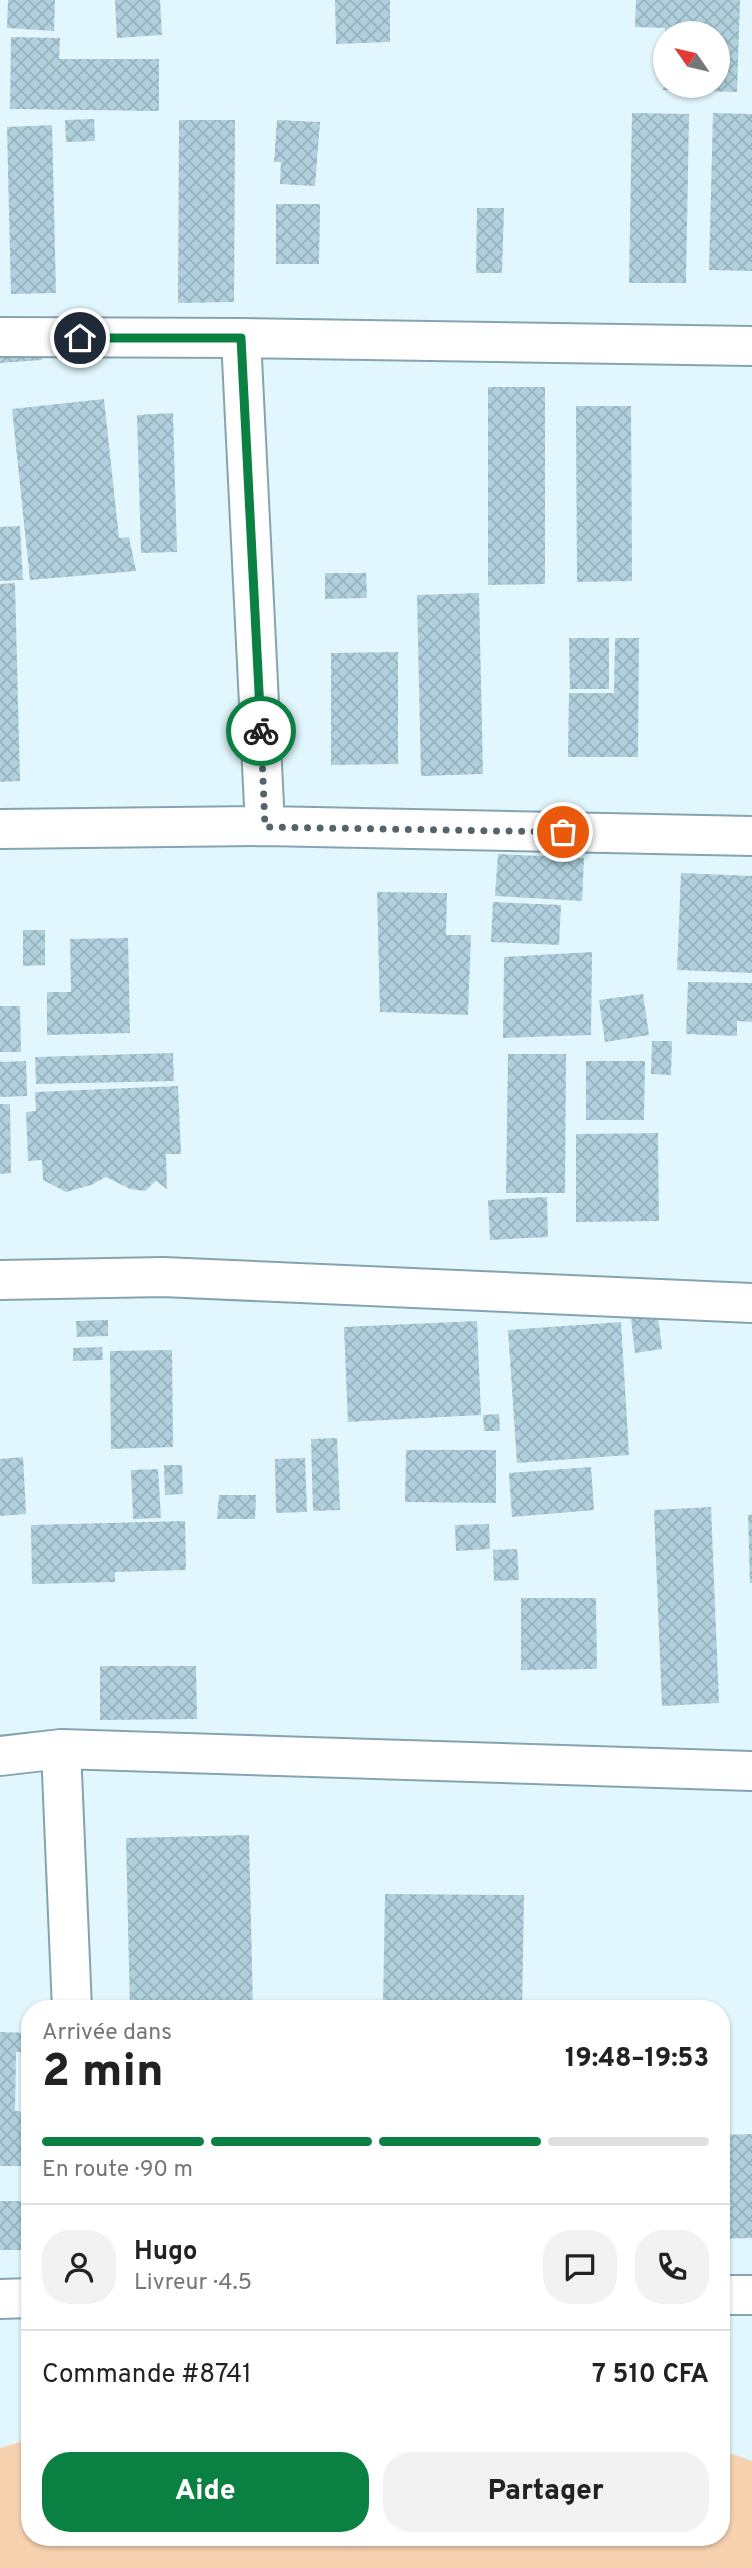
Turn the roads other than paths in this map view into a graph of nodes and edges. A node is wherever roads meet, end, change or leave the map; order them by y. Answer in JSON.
{"nodes":[{"id":1,"x":0,"y":337,"type":"edge"},
{"id":2,"x":241,"y":338,"type":"junction"},
{"id":3,"x":752,"y":346,"type":"edge"},
{"id":4,"x":265,"y":827,"type":"junction"},
{"id":5,"x":0,"y":829,"type":"edge"},
{"id":6,"x":752,"y":836,"type":"edge"},
{"id":7,"x":0,"y":1280,"type":"edge"},
{"id":8,"x":752,"y":1303,"type":"edge"},
{"id":9,"x":61,"y":1749,"type":"junction"},
{"id":10,"x":0,"y":1756,"type":"edge"},
{"id":11,"x":752,"y":1771,"type":"edge"},
{"id":12,"x":72,"y":2000,"type":"edge"},
{"id":13,"x":730,"y":2295,"type":"edge"},
{"id":14,"x":752,"y":2295,"type":"edge"},
{"id":15,"x":21,"y":2298,"type":"edge"},
{"id":16,"x":0,"y":2299,"type":"edge"}],
"edges":[{"from":1,"to":2,"type":"street"},
{"from":2,"to":3,"type":"street"},
{"from":2,"to":4,"type":"street"},
{"from":4,"to":5,"type":"street"},
{"from":4,"to":6,"type":"street"},
{"from":7,"to":8,"type":"street"},
{"from":9,"to":10,"type":"street"},
{"from":9,"to":11,"type":"street"},
{"from":9,"to":12,"type":"street"},
{"from":13,"to":14,"type":"street"},
{"from":15,"to":16,"type":"street"}]}
